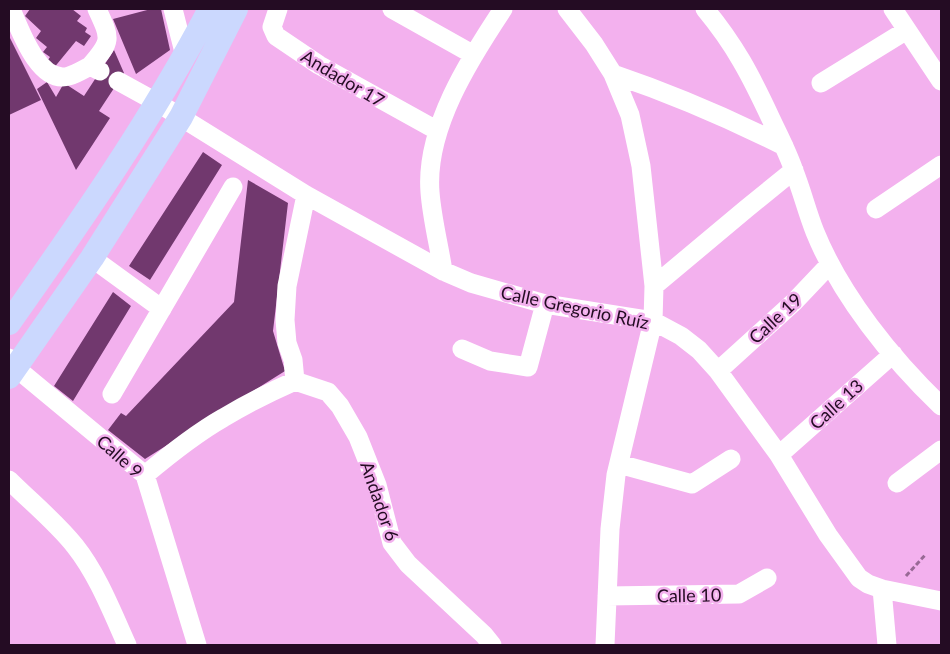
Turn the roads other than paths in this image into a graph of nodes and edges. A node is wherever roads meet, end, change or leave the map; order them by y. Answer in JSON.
{"nodes":[{"id":1,"x":11,"y":9,"type":"edge"},
{"id":2,"x":98,"y":9,"type":"edge"},
{"id":3,"x":173,"y":9,"type":"edge"},
{"id":4,"x":210,"y":9,"type":"edge"},
{"id":5,"x":236,"y":9,"type":"edge"},
{"id":6,"x":278,"y":9,"type":"edge"},
{"id":7,"x":392,"y":9,"type":"edge"},
{"id":8,"x":504,"y":9,"type":"edge"},
{"id":9,"x":567,"y":9,"type":"edge"},
{"id":10,"x":705,"y":9,"type":"edge"},
{"id":11,"x":893,"y":9,"type":"edge"},
{"id":12,"x":907,"y":30,"type":"junction"},
{"id":13,"x":474,"y":55,"type":"junction"},
{"id":14,"x":185,"y":56,"type":"junction"},
{"id":15,"x":613,"y":74,"type":"junction"},
{"id":16,"x":118,"y":81,"type":"dead end"},
{"id":17,"x":941,"y":81,"type":"edge"},
{"id":18,"x":822,"y":83,"type":"dead end"},
{"id":19,"x":158,"y":103,"type":"junction"},
{"id":20,"x":181,"y":117,"type":"junction"},
{"id":21,"x":438,"y":131,"type":"junction"},
{"id":22,"x":784,"y":146,"type":"junction"},
{"id":23,"x":941,"y":166,"type":"edge"},
{"id":24,"x":794,"y":170,"type":"junction"},
{"id":25,"x":233,"y":187,"type":"dead end"},
{"id":26,"x":306,"y":195,"type":"junction"},
{"id":27,"x":876,"y":209,"type":"dead end"},
{"id":28,"x":92,"y":258,"type":"junction"},
{"id":29,"x":830,"y":264,"type":"junction"},
{"id":30,"x":444,"y":271,"type":"junction"},
{"id":31,"x":654,"y":286,"type":"junction"},
{"id":32,"x":545,"y":304,"type":"junction"},
{"id":33,"x":162,"y":309,"type":"junction"},
{"id":34,"x":653,"y":321,"type":"junction"},
{"id":35,"x":9,"y":323,"type":"edge"},
{"id":36,"x":462,"y":349,"type":"dead end"},
{"id":37,"x":892,"y":354,"type":"junction"},
{"id":38,"x":11,"y":368,"type":"edge"},
{"id":39,"x":718,"y":371,"type":"junction"},
{"id":40,"x":295,"y":381,"type":"junction"},
{"id":41,"x":112,"y":394,"type":"dead end"},
{"id":42,"x":941,"y":406,"type":"edge"},
{"id":43,"x":941,"y":450,"type":"edge"},
{"id":44,"x":779,"y":455,"type":"junction"},
{"id":45,"x":731,"y":459,"type":"dead end"},
{"id":46,"x":619,"y":464,"type":"junction"},
{"id":47,"x":145,"y":474,"type":"junction"},
{"id":48,"x":9,"y":480,"type":"edge"},
{"id":49,"x":897,"y":483,"type":"dead end"},
{"id":50,"x":767,"y":578,"type":"dead end"},
{"id":51,"x":887,"y":590,"type":"junction"},
{"id":52,"x":607,"y":596,"type":"junction"},
{"id":53,"x":941,"y":601,"type":"edge"},
{"id":54,"x":127,"y":645,"type":"edge"},
{"id":55,"x":197,"y":645,"type":"edge"},
{"id":56,"x":492,"y":645,"type":"edge"},
{"id":57,"x":605,"y":645,"type":"edge"},
{"id":58,"x":887,"y":645,"type":"edge"}],
"edges":[{"from":1,"to":2,"type":"street"},
{"from":3,"to":14,"type":"street"},
{"from":4,"to":14,"type":"main road"},
{"from":5,"to":20,"type":"main road"},
{"from":6,"to":21,"type":"street","name":"Andador 17"},
{"from":7,"to":13,"type":"street"},
{"from":8,"to":13,"type":"street"},
{"from":9,"to":15,"type":"street"},
{"from":10,"to":22,"type":"street"},
{"from":11,"to":12,"type":"street"},
{"from":12,"to":17,"type":"street"},
{"from":12,"to":18,"type":"street"},
{"from":13,"to":21,"type":"street"},
{"from":14,"to":19,"type":"main road"},
{"from":15,"to":22,"type":"street"},
{"from":15,"to":31,"type":"street"},
{"from":16,"to":19,"type":"street","name":"Calle Gregorio Ruíz"},
{"from":19,"to":20,"type":"street","name":"Calle Gregorio Ruíz"},
{"from":19,"to":35,"type":"main road"},
{"from":20,"to":26,"type":"street","name":"Calle Gregorio Ruíz"},
{"from":20,"to":28,"type":"main road"},
{"from":21,"to":30,"type":"street"},
{"from":22,"to":24,"type":"street"},
{"from":23,"to":27,"type":"street"},
{"from":24,"to":29,"type":"street"},
{"from":24,"to":31,"type":"street"},
{"from":25,"to":33,"type":"street"},
{"from":26,"to":30,"type":"street","name":"Calle Gregorio Ruíz"},
{"from":26,"to":40,"type":"street"},
{"from":28,"to":33,"type":"street"},
{"from":28,"to":38,"type":"main road"},
{"from":29,"to":37,"type":"street"},
{"from":29,"to":39,"type":"street","name":"Calle 19"},
{"from":30,"to":32,"type":"street","name":"Calle Gregorio Ruíz"},
{"from":31,"to":34,"type":"street"},
{"from":32,"to":34,"type":"street","name":"Calle Gregorio Ruíz"},
{"from":32,"to":36,"type":"street"},
{"from":33,"to":41,"type":"street"},
{"from":34,"to":39,"type":"street","name":"Calle Gregorio Ruíz"},
{"from":34,"to":46,"type":"street"},
{"from":37,"to":42,"type":"street"},
{"from":37,"to":44,"type":"street","name":"Calle 13"},
{"from":38,"to":47,"type":"street","name":"Calle 9"},
{"from":39,"to":44,"type":"street","name":"Calle Gregorio Ruíz"},
{"from":40,"to":47,"type":"street"},
{"from":40,"to":56,"type":"street","name":"Andador 6"},
{"from":43,"to":49,"type":"street"},
{"from":44,"to":51,"type":"street","name":"Calle Gregorio Ruíz"},
{"from":45,"to":46,"type":"street"},
{"from":46,"to":52,"type":"street"},
{"from":47,"to":55,"type":"street","name":"Calle 9"},
{"from":48,"to":54,"type":"street"},
{"from":50,"to":52,"type":"street","name":"Calle 10"},
{"from":51,"to":53,"type":"street","name":"Calle Gregorio Ruíz"},
{"from":51,"to":58,"type":"street"},
{"from":52,"to":57,"type":"street"}]}
